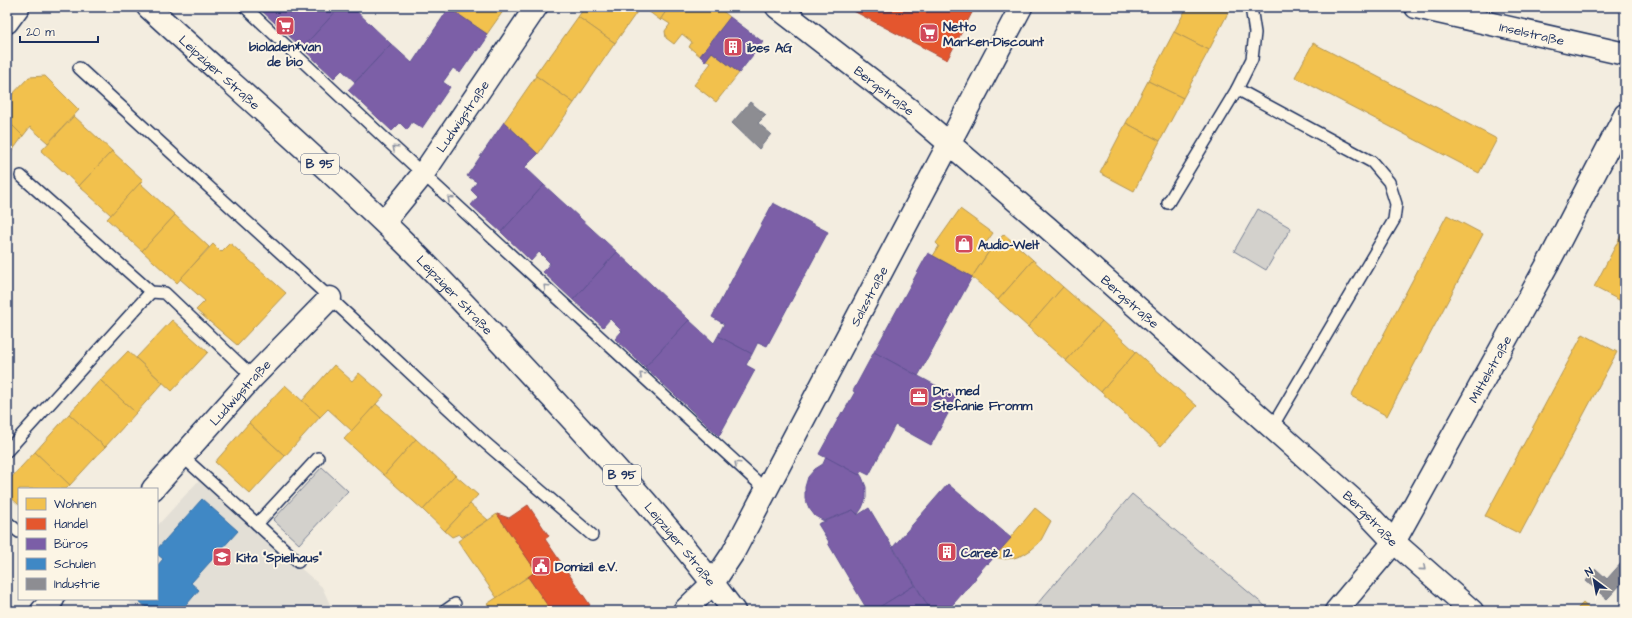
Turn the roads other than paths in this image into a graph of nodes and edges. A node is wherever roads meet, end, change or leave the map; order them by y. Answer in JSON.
{"nodes":[{"id":1,"x":18,"y":7,"type":"edge"},
{"id":2,"x":148,"y":7,"type":"edge"},
{"id":3,"x":245,"y":7,"type":"edge"},
{"id":4,"x":536,"y":7,"type":"edge"},
{"id":5,"x":777,"y":7,"type":"edge"},
{"id":6,"x":1021,"y":7,"type":"edge"},
{"id":7,"x":1251,"y":7,"type":"edge"},
{"id":8,"x":1416,"y":7,"type":"edge"},
{"id":9,"x":7,"y":22,"type":"edge"},
{"id":10,"x":1625,"y":54,"type":"edge"},
{"id":11,"x":79,"y":68,"type":"dead end"},
{"id":12,"x":1237,"y":89,"type":"junction"},
{"id":13,"x":1625,"y":115,"type":"edge"},
{"id":14,"x":950,"y":143,"type":"junction"},
{"id":15,"x":424,"y":174,"type":"junction"},
{"id":16,"x":21,"y":176,"type":"dead end"},
{"id":17,"x":1168,"y":203,"type":"dead end"},
{"id":18,"x":384,"y":222,"type":"junction"},
{"id":19,"x":151,"y":292,"type":"junction"},
{"id":20,"x":330,"y":298,"type":"junction"},
{"id":21,"x":254,"y":377,"type":"junction"},
{"id":22,"x":1272,"y":427,"type":"junction"},
{"id":23,"x":7,"y":450,"type":"edge"},
{"id":24,"x":182,"y":456,"type":"junction"},
{"id":25,"x":318,"y":458,"type":"dead end"},
{"id":26,"x":154,"y":488,"type":"edge"},
{"id":27,"x":766,"y":490,"type":"junction"},
{"id":28,"x":7,"y":522,"type":"edge"},
{"id":29,"x":257,"y":524,"type":"junction"},
{"id":30,"x":18,"y":531,"type":"edge"},
{"id":31,"x":592,"y":535,"type":"dead end"},
{"id":32,"x":1394,"y":542,"type":"junction"},
{"id":33,"x":298,"y":562,"type":"dead end"},
{"id":34,"x":713,"y":583,"type":"junction"},
{"id":35,"x":52,"y":600,"type":"edge"},
{"id":36,"x":455,"y":604,"type":"dead end"},
{"id":37,"x":42,"y":611,"type":"edge"},
{"id":38,"x":445,"y":611,"type":"edge"},
{"id":39,"x":684,"y":611,"type":"edge"},
{"id":40,"x":734,"y":611,"type":"edge"},
{"id":41,"x":1336,"y":611,"type":"edge"},
{"id":42,"x":1472,"y":611,"type":"edge"}],
"edges":[{"from":1,"to":9,"type":"street"},
{"from":2,"to":18,"type":"street","name":"Leipziger Straße","number":"B 95"},
{"from":15,"to":3,"type":"lane","one_way":true},
{"from":4,"to":15,"type":"street","name":"Ludwigstraße"},
{"from":5,"to":14,"type":"street","name":"Bergstraße"},
{"from":6,"to":14,"type":"street","name":"Salzstraße"},
{"from":7,"to":12,"type":"lane"},
{"from":8,"to":10,"type":"street","name":"Inselstraße"},
{"from":11,"to":20,"type":"lane"},
{"from":12,"to":17,"type":"lane"},
{"from":12,"to":22,"type":"lane"},
{"from":13,"to":32,"type":"street","name":"Mittelstraße"},
{"from":14,"to":22,"type":"street","name":"Bergstraße"},
{"from":14,"to":27,"type":"street","name":"Salzstraße"},
{"from":15,"to":18,"type":"street","name":"Ludwigstraße"},
{"from":27,"to":15,"type":"lane","one_way":true},
{"from":16,"to":19,"type":"lane"},
{"from":18,"to":34,"type":"street","name":"Leipziger Straße","number":"B 95"},
{"from":19,"to":21,"type":"lane"},
{"from":19,"to":23,"type":"lane"},
{"from":20,"to":21,"type":"street","name":"Ludwigstraße"},
{"from":20,"to":31,"type":"lane"},
{"from":21,"to":24,"type":"street","name":"Ludwigstraße"},
{"from":22,"to":32,"type":"street","name":"Bergstraße"},
{"from":24,"to":26,"type":"street","name":"Ludwigstraße"},
{"from":24,"to":29,"type":"lane"},
{"from":25,"to":29,"type":"lane"},
{"from":27,"to":34,"type":"street","name":"Salzstraße"},
{"from":28,"to":30,"type":"lane"},
{"from":29,"to":33,"type":"lane"},
{"from":32,"to":41,"type":"street","name":"Mittelstraße"},
{"from":32,"to":42,"type":"street","name":"Bergstraße","one_way":true},
{"from":34,"to":39,"type":"street","name":"Salzstraße"},
{"from":34,"to":40,"type":"street","name":"Leipziger Straße","number":"B 95"},
{"from":35,"to":37,"type":"street"},
{"from":36,"to":38,"type":"lane"}]}
